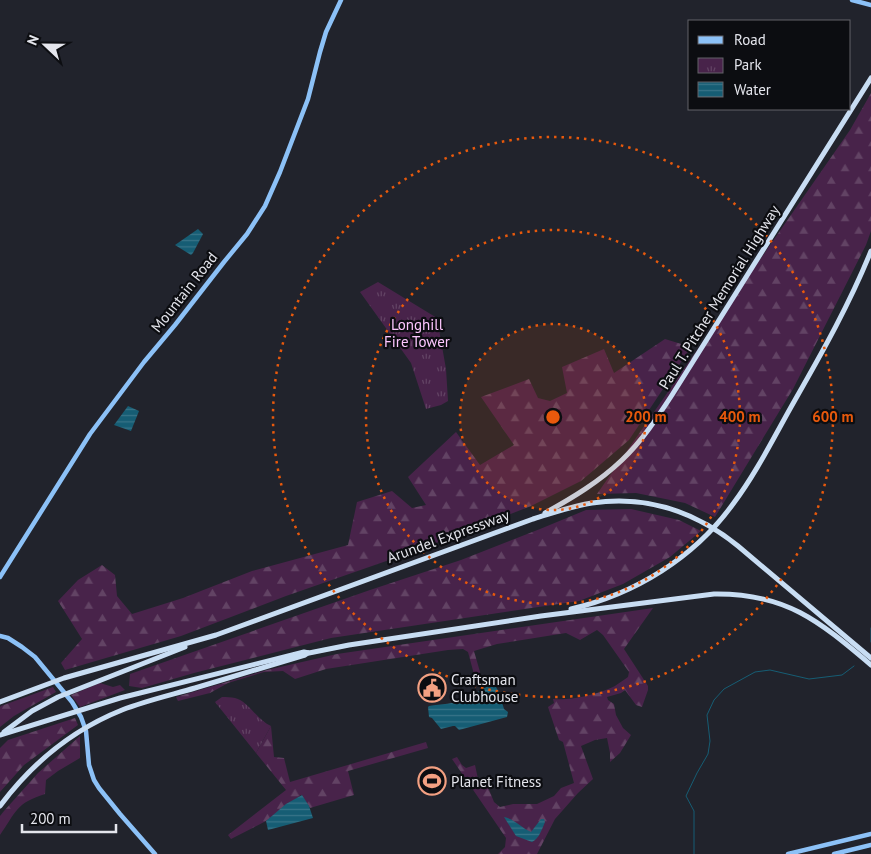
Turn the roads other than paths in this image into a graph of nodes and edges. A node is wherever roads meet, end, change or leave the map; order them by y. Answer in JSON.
{"nodes":[{"id":1,"x":341,"y":0,"type":"edge"},
{"id":2,"x":852,"y":0,"type":"edge"},
{"id":3,"x":871,"y":5,"type":"edge"},
{"id":4,"x":871,"y":78,"type":"edge"},
{"id":5,"x":851,"y":110,"type":"edge"},
{"id":6,"x":851,"y":110,"type":"edge"},
{"id":7,"x":871,"y":251,"type":"edge"},
{"id":8,"x":533,"y":518,"type":"junction"},
{"id":9,"x":0,"y":578,"type":"edge"},
{"id":10,"x":541,"y":616,"type":"junction"},
{"id":11,"x":216,"y":635,"type":"junction"},
{"id":12,"x":0,"y":636,"type":"edge"},
{"id":13,"x":309,"y":653,"type":"junction"},
{"id":14,"x":871,"y":658,"type":"edge"},
{"id":15,"x":871,"y":664,"type":"edge"},
{"id":16,"x":0,"y":702,"type":"edge"},
{"id":17,"x":0,"y":735,"type":"edge"},
{"id":18,"x":0,"y":806,"type":"edge"},
{"id":19,"x":871,"y":834,"type":"edge"},
{"id":20,"x":871,"y":845,"type":"edge"},
{"id":21,"x":155,"y":854,"type":"edge"},
{"id":22,"x":788,"y":854,"type":"edge"},
{"id":23,"x":834,"y":854,"type":"edge"}],
"edges":[{"from":1,"to":9,"type":"main road","name":"Mountain Road"},
{"from":2,"to":3,"type":"main road"},
{"from":4,"to":5,"type":"highway","name":"Paul T. Pitcher Memorial Highway"},
{"from":6,"to":8,"type":"highway","name":"Paul T. Pitcher Memorial Highway"},
{"from":7,"to":10,"type":"highway"},
{"from":8,"to":11,"type":"highway","name":"Arundel Expressway"},
{"from":8,"to":14,"type":"highway","name":"Arundel Expressway"},
{"from":10,"to":13,"type":"highway"},
{"from":10,"to":15,"type":"highway"},
{"from":11,"to":16,"type":"highway","name":"Arundel Expressway"},
{"from":11,"to":17,"type":"highway"},
{"from":12,"to":21,"type":"main road"},
{"from":13,"to":17,"type":"highway"},
{"from":13,"to":18,"type":"highway"},
{"from":19,"to":22,"type":"main road"},
{"from":20,"to":23,"type":"main road"}]}
